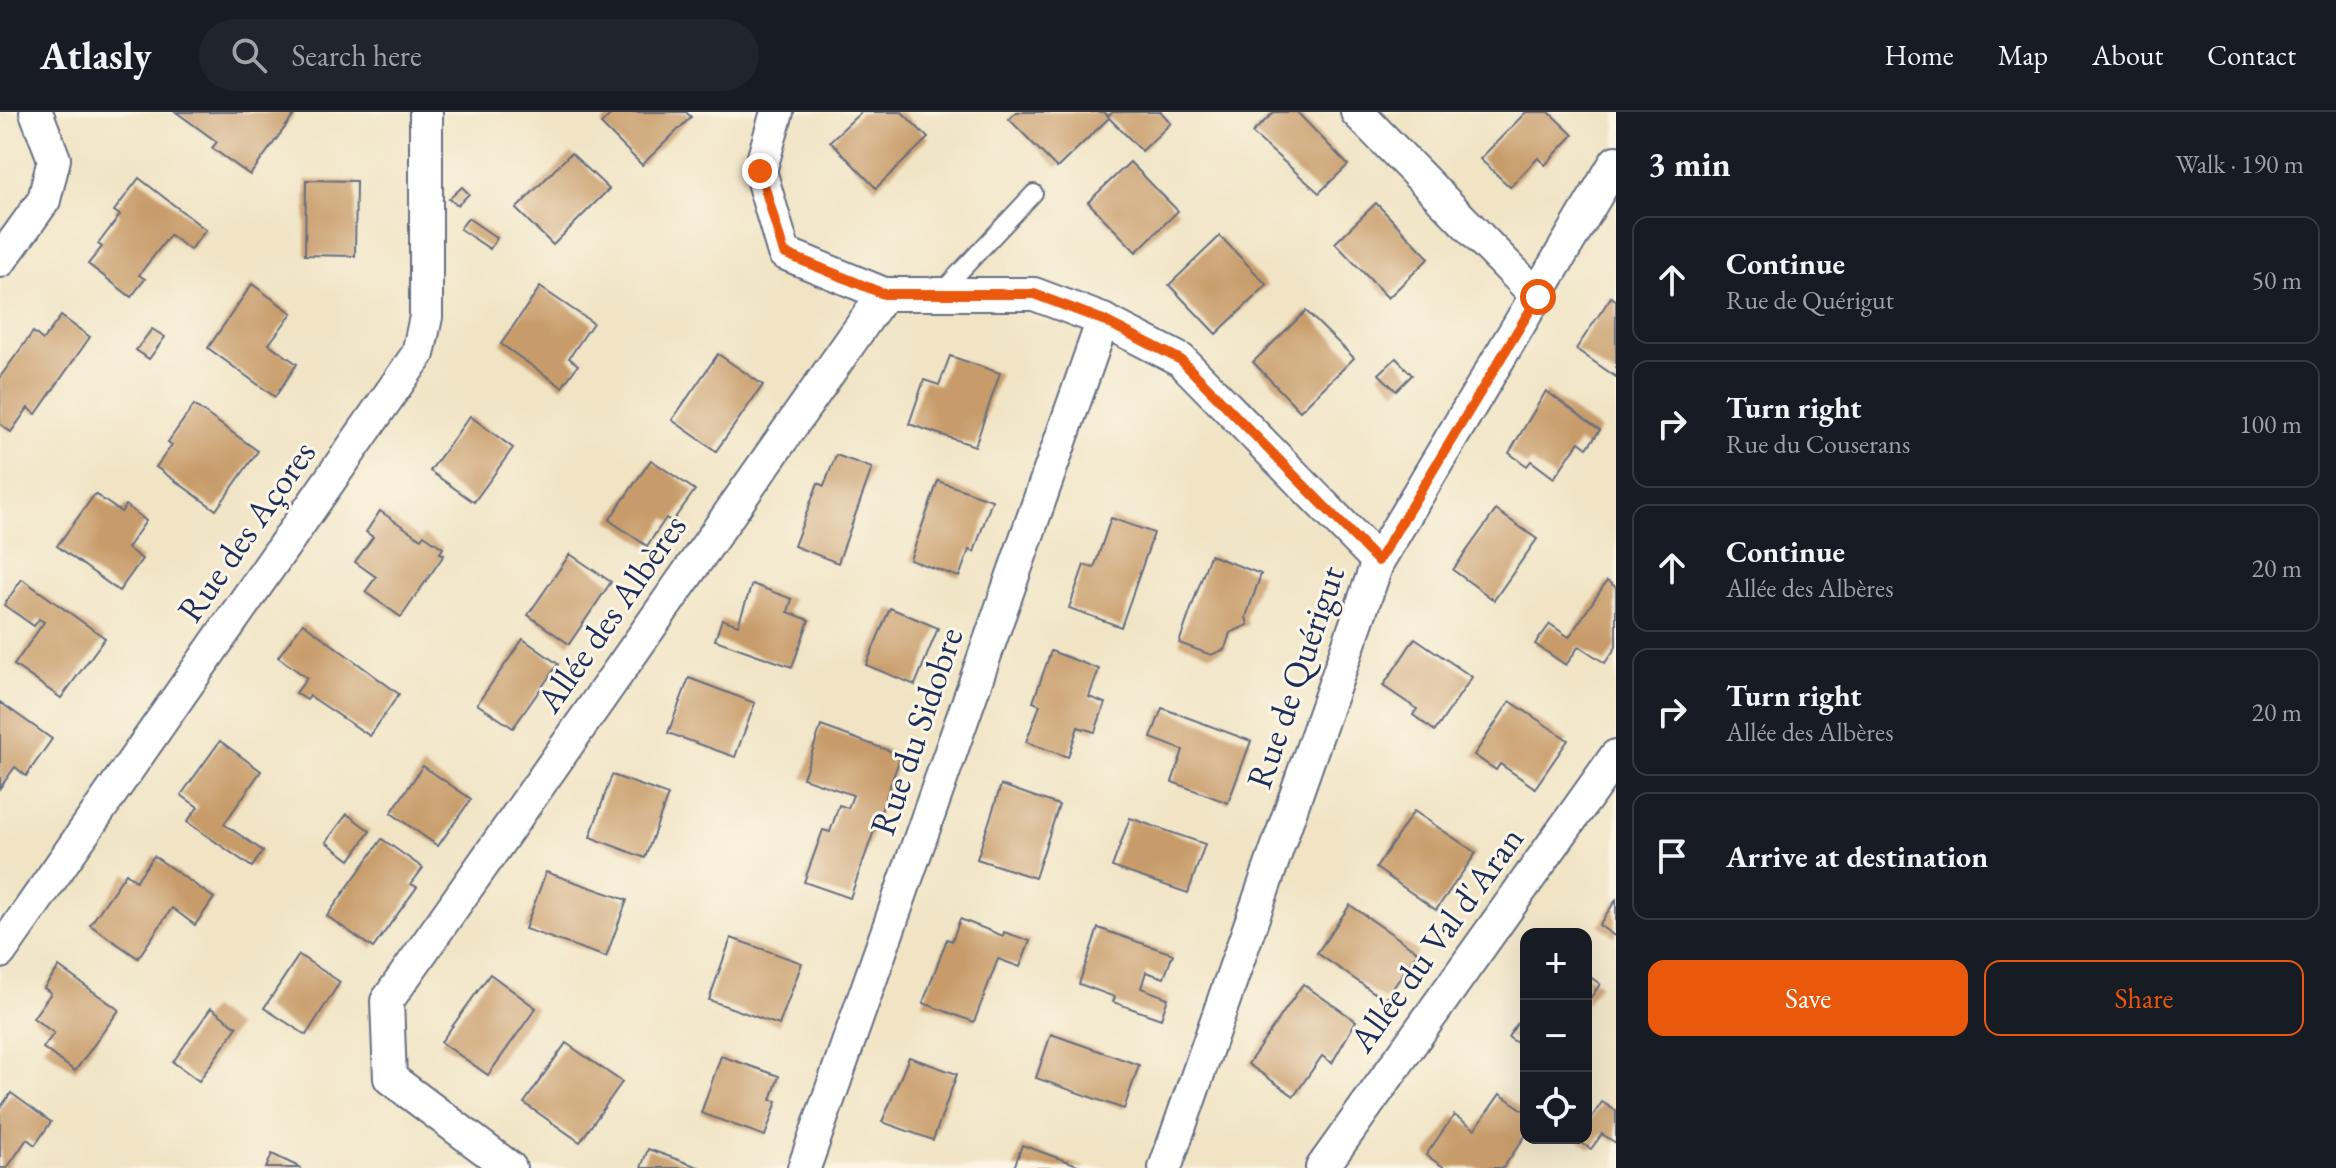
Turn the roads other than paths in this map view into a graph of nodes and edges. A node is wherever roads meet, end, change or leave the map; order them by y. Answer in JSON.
{"nodes":[{"id":1,"x":36,"y":112,"type":"edge"},
{"id":2,"x":426,"y":112,"type":"edge"},
{"id":3,"x":777,"y":112,"type":"edge"},
{"id":4,"x":1357,"y":112,"type":"edge"},
{"id":5,"x":1616,"y":162,"type":"edge"},
{"id":6,"x":1034,"y":193,"type":"dead end"},
{"id":7,"x":0,"y":261,"type":"edge"},
{"id":8,"x":941,"y":292,"type":"junction"},
{"id":9,"x":884,"y":294,"type":"junction"},
{"id":10,"x":1538,"y":297,"type":"junction"},
{"id":11,"x":1103,"y":320,"type":"junction"},
{"id":12,"x":1378,"y":561,"type":"junction"},
{"id":13,"x":1616,"y":756,"type":"edge"},
{"id":14,"x":0,"y":952,"type":"edge"},
{"id":15,"x":510,"y":1168,"type":"edge"},
{"id":16,"x":804,"y":1168,"type":"edge"},
{"id":17,"x":1165,"y":1168,"type":"edge"},
{"id":18,"x":1322,"y":1168,"type":"edge"}],
"edges":[{"from":1,"to":7,"type":"street"},
{"from":2,"to":14,"type":"street","name":"Rue des Açores"},
{"from":3,"to":9,"type":"street"},
{"from":4,"to":10,"type":"street"},
{"from":5,"to":10,"type":"street","name":"Rue de Quérigut"},
{"from":6,"to":8,"type":"lane"},
{"from":8,"to":9,"type":"street"},
{"from":8,"to":11,"type":"street"},
{"from":9,"to":15,"type":"street","name":"Allée des Albères"},
{"from":10,"to":12,"type":"street","name":"Rue de Quérigut"},
{"from":11,"to":12,"type":"street"},
{"from":11,"to":16,"type":"street","name":"Rue du Sidobre"},
{"from":12,"to":17,"type":"street","name":"Rue de Quérigut"},
{"from":13,"to":18,"type":"street","name":"Allée du Val d'Aran"}]}
